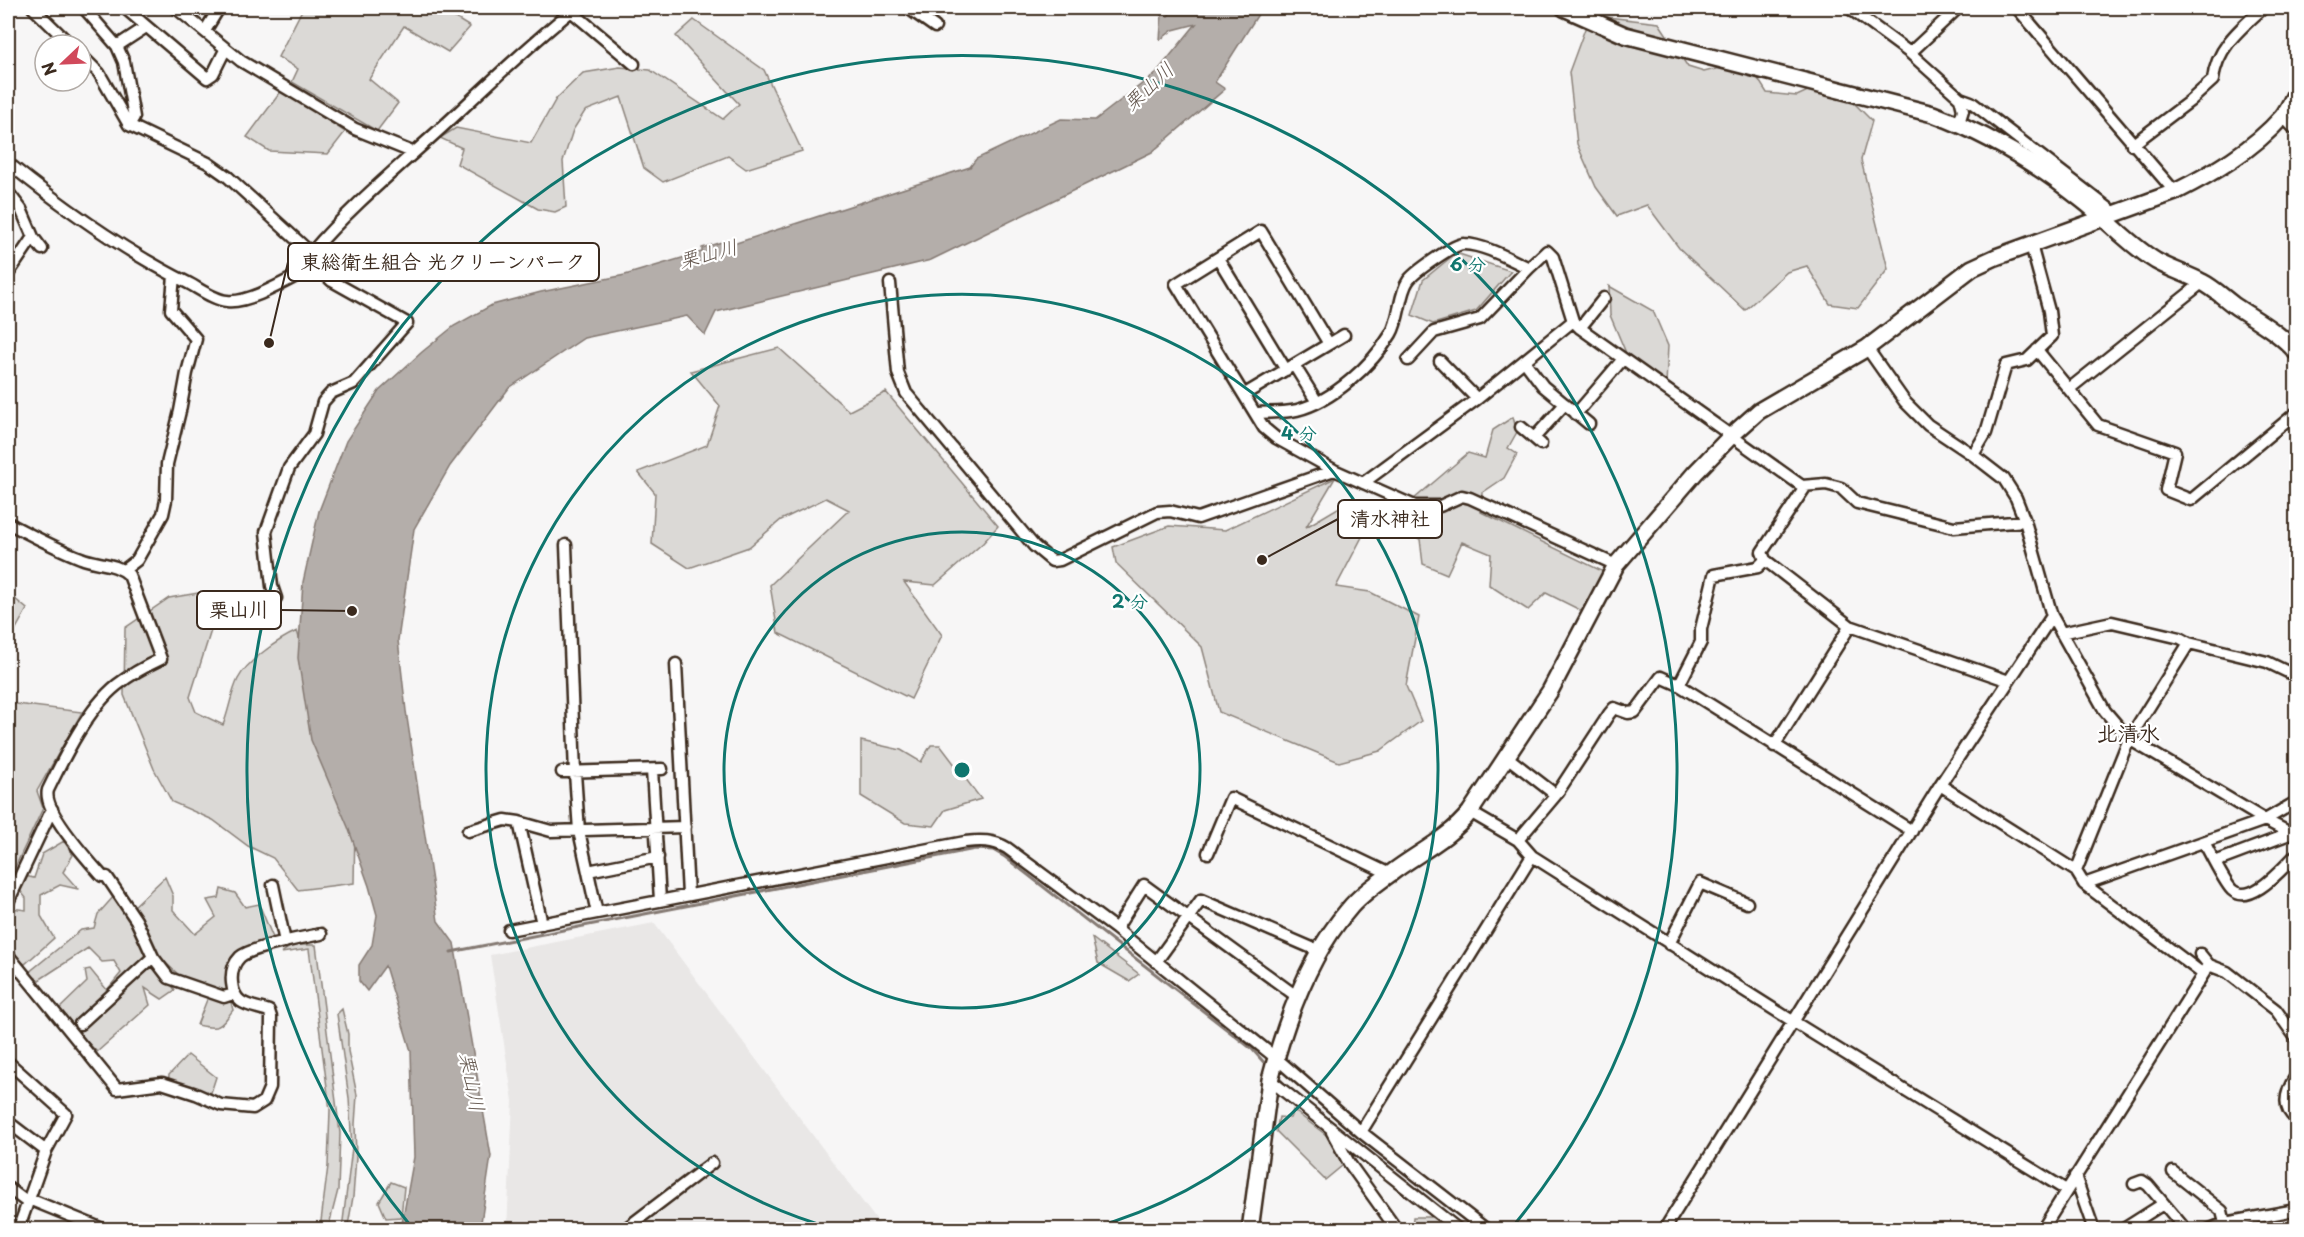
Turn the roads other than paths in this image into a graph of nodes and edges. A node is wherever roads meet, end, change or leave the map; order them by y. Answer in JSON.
{"nodes":[{"id":1,"x":33,"y":8,"type":"edge"},
{"id":2,"x":86,"y":8,"type":"edge"},
{"id":3,"x":128,"y":8,"type":"edge"},
{"id":4,"x":176,"y":8,"type":"edge"},
{"id":5,"x":219,"y":8,"type":"edge"},
{"id":6,"x":908,"y":8,"type":"edge"},
{"id":7,"x":1564,"y":8,"type":"edge"},
{"id":8,"x":1849,"y":8,"type":"edge"},
{"id":9,"x":1958,"y":8,"type":"edge"},
{"id":10,"x":2017,"y":8,"type":"edge"},
{"id":11,"x":2264,"y":8,"type":"edge"},
{"id":12,"x":573,"y":9,"type":"edge"},
{"id":13,"x":146,"y":27,"type":"junction"},
{"id":14,"x":935,"y":27,"type":"dead end"},
{"id":15,"x":205,"y":31,"type":"junction"},
{"id":16,"x":59,"y":33,"type":"edge"},
{"id":17,"x":117,"y":46,"type":"junction"},
{"id":18,"x":225,"y":50,"type":"junction"},
{"id":19,"x":1910,"y":53,"type":"junction"},
{"id":20,"x":634,"y":64,"type":"dead end"},
{"id":21,"x":93,"y":67,"type":"edge"},
{"id":22,"x":2296,"y":92,"type":"edge"},
{"id":23,"x":1960,"y":98,"type":"junction"},
{"id":24,"x":2282,"y":116,"type":"junction"},
{"id":25,"x":1959,"y":123,"type":"junction"},
{"id":26,"x":129,"y":125,"type":"junction"},
{"id":27,"x":2296,"y":130,"type":"edge"},
{"id":28,"x":2132,"y":145,"type":"junction"},
{"id":29,"x":412,"y":152,"type":"junction"},
{"id":30,"x":8,"y":163,"type":"edge"},
{"id":31,"x":8,"y":192,"type":"edge"},
{"id":32,"x":2175,"y":192,"type":"junction"},
{"id":33,"x":15,"y":201,"type":"junction"},
{"id":34,"x":8,"y":210,"type":"edge"},
{"id":35,"x":2110,"y":217,"type":"junction"},
{"id":36,"x":33,"y":237,"type":"junction"},
{"id":37,"x":2031,"y":246,"type":"junction"},
{"id":38,"x":42,"y":249,"type":"dead end"},
{"id":39,"x":311,"y":253,"type":"junction"},
{"id":40,"x":1218,"y":258,"type":"junction"},
{"id":41,"x":316,"y":266,"type":"junction"},
{"id":42,"x":1528,"y":267,"type":"junction"},
{"id":43,"x":8,"y":274,"type":"edge"},
{"id":44,"x":174,"y":276,"type":"junction"},
{"id":45,"x":2203,"y":282,"type":"junction"},
{"id":46,"x":890,"y":283,"type":"dead end"},
{"id":47,"x":1604,"y":298,"type":"dead end"},
{"id":48,"x":1577,"y":325,"type":"junction"},
{"id":49,"x":1344,"y":335,"type":"dead end"},
{"id":50,"x":1329,"y":344,"type":"junction"},
{"id":51,"x":1867,"y":348,"type":"junction"},
{"id":52,"x":2037,"y":350,"type":"junction"},
{"id":53,"x":2296,"y":352,"type":"edge"},
{"id":54,"x":1623,"y":359,"type":"junction"},
{"id":55,"x":1408,"y":360,"type":"dead end"},
{"id":56,"x":1440,"y":361,"type":"dead end"},
{"id":57,"x":1525,"y":362,"type":"junction"},
{"id":58,"x":1290,"y":367,"type":"junction"},
{"id":59,"x":2069,"y":389,"type":"junction"},
{"id":60,"x":1245,"y":394,"type":"junction"},
{"id":61,"x":1477,"y":399,"type":"junction"},
{"id":62,"x":1317,"y":402,"type":"junction"},
{"id":63,"x":1565,"y":404,"type":"junction"},
{"id":64,"x":1256,"y":413,"type":"junction"},
{"id":65,"x":2296,"y":413,"type":"edge"},
{"id":66,"x":1576,"y":414,"type":"junction"},
{"id":67,"x":1589,"y":424,"type":"dead end"},
{"id":68,"x":1521,"y":427,"type":"dead end"},
{"id":69,"x":1732,"y":435,"type":"junction"},
{"id":70,"x":1973,"y":455,"type":"junction"},
{"id":71,"x":1335,"y":470,"type":"junction"},
{"id":72,"x":1363,"y":483,"type":"junction"},
{"id":73,"x":1806,"y":486,"type":"junction"},
{"id":74,"x":2025,"y":521,"type":"junction"},
{"id":75,"x":8,"y":523,"type":"edge"},
{"id":76,"x":566,"y":545,"type":"dead end"},
{"id":77,"x":1765,"y":560,"type":"junction"},
{"id":78,"x":1616,"y":565,"type":"junction"},
{"id":79,"x":124,"y":570,"type":"junction"},
{"id":80,"x":276,"y":598,"type":"dead end"},
{"id":81,"x":2052,"y":616,"type":"junction"},
{"id":82,"x":1850,"y":626,"type":"junction"},
{"id":83,"x":2061,"y":633,"type":"junction"},
{"id":84,"x":2189,"y":643,"type":"junction"},
{"id":85,"x":676,"y":664,"type":"dead end"},
{"id":86,"x":2296,"y":675,"type":"edge"},
{"id":87,"x":2009,"y":681,"type":"junction"},
{"id":88,"x":1679,"y":685,"type":"junction"},
{"id":89,"x":2129,"y":739,"type":"junction"},
{"id":90,"x":1774,"y":746,"type":"junction"},
{"id":91,"x":1507,"y":757,"type":"junction"},
{"id":92,"x":562,"y":772,"type":"dead end"},
{"id":93,"x":575,"y":773,"type":"junction"},
{"id":94,"x":1940,"y":785,"type":"junction"},
{"id":95,"x":1556,"y":795,"type":"junction"},
{"id":96,"x":2296,"y":801,"type":"edge"},
{"id":97,"x":52,"y":809,"type":"junction"},
{"id":98,"x":1470,"y":812,"type":"junction"},
{"id":99,"x":2265,"y":820,"type":"junction"},
{"id":100,"x":519,"y":822,"type":"junction"},
{"id":101,"x":684,"y":826,"type":"junction"},
{"id":102,"x":656,"y":827,"type":"junction"},
{"id":103,"x":468,"y":831,"type":"dead end"},
{"id":104,"x":579,"y":831,"type":"junction"},
{"id":105,"x":1912,"y":831,"type":"junction"},
{"id":106,"x":2294,"y":835,"type":"edge"},
{"id":107,"x":1518,"y":840,"type":"junction"},
{"id":108,"x":2204,"y":842,"type":"junction"},
{"id":109,"x":1208,"y":853,"type":"dead end"},
{"id":110,"x":2296,"y":855,"type":"edge"},
{"id":111,"x":1532,"y":856,"type":"junction"},
{"id":112,"x":658,"y":857,"type":"junction"},
{"id":113,"x":2215,"y":862,"type":"junction"},
{"id":114,"x":588,"y":871,"type":"junction"},
{"id":115,"x":2076,"y":871,"type":"junction"},
{"id":116,"x":1390,"y":874,"type":"junction"},
{"id":117,"x":2084,"y":884,"type":"junction"},
{"id":118,"x":273,"y":885,"type":"dead end"},
{"id":119,"x":688,"y":895,"type":"junction"},
{"id":120,"x":660,"y":900,"type":"junction"},
{"id":121,"x":8,"y":902,"type":"edge"},
{"id":122,"x":1747,"y":903,"type":"dead end"},
{"id":123,"x":597,"y":913,"type":"junction"},
{"id":124,"x":1187,"y":919,"type":"junction"},
{"id":125,"x":542,"y":924,"type":"junction"},
{"id":126,"x":1116,"y":929,"type":"junction"},
{"id":127,"x":509,"y":930,"type":"dead end"},
{"id":128,"x":321,"y":934,"type":"dead end"},
{"id":129,"x":285,"y":942,"type":"junction"},
{"id":130,"x":1669,"y":944,"type":"junction"},
{"id":131,"x":1319,"y":951,"type":"junction"},
{"id":132,"x":2200,"y":954,"type":"dead end"},
{"id":133,"x":8,"y":955,"type":"edge"},
{"id":134,"x":153,"y":957,"type":"junction"},
{"id":135,"x":1156,"y":962,"type":"junction"},
{"id":136,"x":2206,"y":970,"type":"junction"},
{"id":137,"x":233,"y":994,"type":"junction"},
{"id":138,"x":1299,"y":998,"type":"junction"},
{"id":139,"x":1794,"y":1022,"type":"junction"},
{"id":140,"x":80,"y":1024,"type":"dead end"},
{"id":141,"x":2296,"y":1038,"type":"edge"},
{"id":142,"x":1276,"y":1058,"type":"junction"},
{"id":143,"x":8,"y":1062,"type":"edge"},
{"id":144,"x":2296,"y":1076,"type":"edge"},
{"id":145,"x":1270,"y":1080,"type":"junction"},
{"id":146,"x":2296,"y":1119,"type":"edge"},
{"id":147,"x":8,"y":1122,"type":"edge"},
{"id":148,"x":1329,"y":1126,"type":"junction"},
{"id":149,"x":1361,"y":1132,"type":"junction"},
{"id":150,"x":46,"y":1151,"type":"junction"},
{"id":151,"x":712,"y":1163,"type":"dead end"},
{"id":152,"x":2173,"y":1172,"type":"dead end"},
{"id":153,"x":2075,"y":1176,"type":"junction"},
{"id":154,"x":2134,"y":1184,"type":"dead end"},
{"id":155,"x":8,"y":1188,"type":"edge"},
{"id":156,"x":2066,"y":1190,"type":"junction"},
{"id":157,"x":28,"y":1201,"type":"junction"},
{"id":158,"x":2163,"y":1204,"type":"junction"},
{"id":159,"x":2296,"y":1210,"type":"edge"},
{"id":160,"x":2225,"y":1223,"type":"junction"},
{"id":161,"x":18,"y":1230,"type":"edge"},
{"id":162,"x":105,"y":1230,"type":"edge"},
{"id":163,"x":624,"y":1230,"type":"edge"},
{"id":164,"x":1250,"y":1230,"type":"edge"},
{"id":165,"x":1397,"y":1230,"type":"edge"},
{"id":166,"x":1459,"y":1230,"type":"edge"},
{"id":167,"x":1487,"y":1230,"type":"edge"},
{"id":168,"x":1664,"y":1230,"type":"edge"},
{"id":169,"x":2042,"y":1230,"type":"edge"},
{"id":170,"x":2094,"y":1230,"type":"edge"},
{"id":171,"x":2122,"y":1230,"type":"edge"},
{"id":172,"x":2186,"y":1230,"type":"edge"},
{"id":173,"x":2208,"y":1230,"type":"edge"}],
"edges":[{"from":1,"to":16,"type":"street"},
{"from":2,"to":17,"type":"street"},
{"from":3,"to":13,"type":"street"},
{"from":4,"to":15,"type":"street"},
{"from":5,"to":15,"type":"street"},
{"from":6,"to":14,"type":"street"},
{"from":7,"to":25,"type":"street"},
{"from":8,"to":19,"type":"street"},
{"from":9,"to":19,"type":"street"},
{"from":10,"to":28,"type":"street"},
{"from":11,"to":28,"type":"street"},
{"from":12,"to":20,"type":"street"},
{"from":12,"to":29,"type":"street"},
{"from":13,"to":17,"type":"street"},
{"from":13,"to":18,"type":"street"},
{"from":15,"to":18,"type":"street"},
{"from":17,"to":26,"type":"street"},
{"from":18,"to":29,"type":"street"},
{"from":19,"to":23,"type":"street"},
{"from":21,"to":26,"type":"street"},
{"from":22,"to":24,"type":"street"},
{"from":23,"to":25,"type":"street"},
{"from":23,"to":35,"type":"street"},
{"from":24,"to":27,"type":"street"},
{"from":24,"to":32,"type":"street"},
{"from":25,"to":35,"type":"street"},
{"from":26,"to":39,"type":"street"},
{"from":28,"to":32,"type":"street"},
{"from":29,"to":39,"type":"street"},
{"from":30,"to":44,"type":"street"},
{"from":31,"to":33,"type":"street"},
{"from":32,"to":35,"type":"street"},
{"from":33,"to":34,"type":"street"},
{"from":33,"to":36,"type":"street"},
{"from":35,"to":37,"type":"street"},
{"from":35,"to":45,"type":"street"},
{"from":36,"to":38,"type":"street"},
{"from":36,"to":43,"type":"street"},
{"from":37,"to":51,"type":"street"},
{"from":37,"to":52,"type":"street"},
{"from":39,"to":41,"type":"street"},
{"from":40,"to":50,"type":"street"},
{"from":40,"to":58,"type":"street"},
{"from":40,"to":60,"type":"street"},
{"from":41,"to":44,"type":"street"},
{"from":41,"to":80,"type":"street"},
{"from":42,"to":48,"type":"street"},
{"from":42,"to":55,"type":"street"},
{"from":42,"to":62,"type":"street"},
{"from":44,"to":79,"type":"street"},
{"from":45,"to":53,"type":"street"},
{"from":45,"to":59,"type":"street"},
{"from":46,"to":71,"type":"street"},
{"from":47,"to":48,"type":"street"},
{"from":48,"to":54,"type":"street"},
{"from":48,"to":57,"type":"street"},
{"from":49,"to":50,"type":"street"},
{"from":50,"to":58,"type":"street"},
{"from":51,"to":69,"type":"street"},
{"from":51,"to":70,"type":"street"},
{"from":52,"to":59,"type":"street"},
{"from":52,"to":70,"type":"street"},
{"from":54,"to":66,"type":"street"},
{"from":54,"to":69,"type":"street"},
{"from":56,"to":61,"type":"street"},
{"from":57,"to":61,"type":"street"},
{"from":57,"to":63,"type":"street"},
{"from":58,"to":60,"type":"street"},
{"from":58,"to":62,"type":"street"},
{"from":59,"to":65,"type":"street"},
{"from":60,"to":64,"type":"street"},
{"from":61,"to":72,"type":"street"},
{"from":62,"to":64,"type":"street"},
{"from":63,"to":66,"type":"street"},
{"from":63,"to":68,"type":"street"},
{"from":64,"to":71,"type":"street"},
{"from":66,"to":67,"type":"street"},
{"from":69,"to":73,"type":"street"},
{"from":69,"to":78,"type":"street"},
{"from":70,"to":74,"type":"street"},
{"from":71,"to":72,"type":"street"},
{"from":72,"to":78,"type":"street"},
{"from":73,"to":74,"type":"street"},
{"from":73,"to":77,"type":"street"},
{"from":74,"to":81,"type":"street"},
{"from":75,"to":79,"type":"street"},
{"from":76,"to":93,"type":"street"},
{"from":77,"to":82,"type":"street"},
{"from":77,"to":88,"type":"street"},
{"from":78,"to":91,"type":"street"},
{"from":79,"to":97,"type":"street"},
{"from":81,"to":83,"type":"street"},
{"from":81,"to":87,"type":"street"},
{"from":82,"to":87,"type":"street"},
{"from":82,"to":90,"type":"street"},
{"from":83,"to":84,"type":"street"},
{"from":83,"to":89,"type":"street"},
{"from":84,"to":86,"type":"street"},
{"from":84,"to":89,"type":"street"},
{"from":85,"to":101,"type":"street"},
{"from":87,"to":94,"type":"street"},
{"from":88,"to":90,"type":"street"},
{"from":88,"to":95,"type":"street"},
{"from":89,"to":99,"type":"street"},
{"from":89,"to":115,"type":"street"},
{"from":90,"to":105,"type":"street"},
{"from":91,"to":95,"type":"street"},
{"from":91,"to":98,"type":"street"},
{"from":92,"to":93,"type":"street"},
{"from":93,"to":102,"type":"street"},
{"from":93,"to":104,"type":"street"},
{"from":94,"to":105,"type":"street"},
{"from":94,"to":115,"type":"street"},
{"from":95,"to":107,"type":"street"},
{"from":96,"to":99,"type":"street"},
{"from":97,"to":121,"type":"street"},
{"from":97,"to":134,"type":"street"},
{"from":98,"to":107,"type":"street"},
{"from":98,"to":116,"type":"street"},
{"from":99,"to":106,"type":"street"},
{"from":99,"to":108,"type":"street"},
{"from":100,"to":103,"type":"street"},
{"from":100,"to":104,"type":"street"},
{"from":100,"to":125,"type":"street"},
{"from":101,"to":102,"type":"street"},
{"from":101,"to":119,"type":"street"},
{"from":102,"to":104,"type":"street"},
{"from":102,"to":112,"type":"street"},
{"from":104,"to":114,"type":"street"},
{"from":105,"to":139,"type":"street"},
{"from":106,"to":113,"type":"street"},
{"from":107,"to":111,"type":"street"},
{"from":108,"to":113,"type":"street"},
{"from":108,"to":117,"type":"street"},
{"from":109,"to":116,"type":"street"},
{"from":110,"to":113,"type":"street"},
{"from":111,"to":130,"type":"street"},
{"from":111,"to":149,"type":"street"},
{"from":112,"to":114,"type":"street"},
{"from":112,"to":120,"type":"street"},
{"from":114,"to":123,"type":"street"},
{"from":115,"to":117,"type":"street"},
{"from":116,"to":131,"type":"street"},
{"from":117,"to":136,"type":"street"},
{"from":118,"to":129,"type":"street"},
{"from":119,"to":120,"type":"street"},
{"from":119,"to":126,"type":"street"},
{"from":120,"to":123,"type":"street"},
{"from":122,"to":130,"type":"street"},
{"from":123,"to":125,"type":"street"},
{"from":124,"to":126,"type":"street"},
{"from":124,"to":131,"type":"street"},
{"from":124,"to":135,"type":"street"},
{"from":124,"to":138,"type":"street"},
{"from":125,"to":127,"type":"street"},
{"from":126,"to":135,"type":"street"},
{"from":128,"to":129,"type":"street"},
{"from":129,"to":137,"type":"street"},
{"from":130,"to":139,"type":"street"},
{"from":131,"to":138,"type":"street"},
{"from":132,"to":136,"type":"street"},
{"from":133,"to":137,"type":"street"},
{"from":134,"to":137,"type":"street"},
{"from":134,"to":140,"type":"street"},
{"from":135,"to":142,"type":"street"},
{"from":136,"to":141,"type":"street"},
{"from":136,"to":153,"type":"street"},
{"from":138,"to":142,"type":"street"},
{"from":139,"to":156,"type":"street"},
{"from":139,"to":168,"type":"street"},
{"from":142,"to":145,"type":"street"},
{"from":142,"to":149,"type":"street"},
{"from":143,"to":150,"type":"street"},
{"from":144,"to":146,"type":"street"},
{"from":145,"to":148,"type":"street"},
{"from":145,"to":164,"type":"street"},
{"from":147,"to":150,"type":"street"},
{"from":148,"to":165,"type":"street"},
{"from":148,"to":166,"type":"street"},
{"from":149,"to":167,"type":"street"},
{"from":150,"to":157,"type":"street"},
{"from":151,"to":163,"type":"street"},
{"from":152,"to":160,"type":"street"},
{"from":153,"to":156,"type":"street"},
{"from":153,"to":170,"type":"street"},
{"from":154,"to":158,"type":"street"},
{"from":155,"to":157,"type":"street"},
{"from":156,"to":169,"type":"street"},
{"from":157,"to":161,"type":"street"},
{"from":157,"to":162,"type":"street"},
{"from":158,"to":171,"type":"street"},
{"from":158,"to":172,"type":"street"},
{"from":159,"to":160,"type":"street"},
{"from":160,"to":173,"type":"street"}]}
